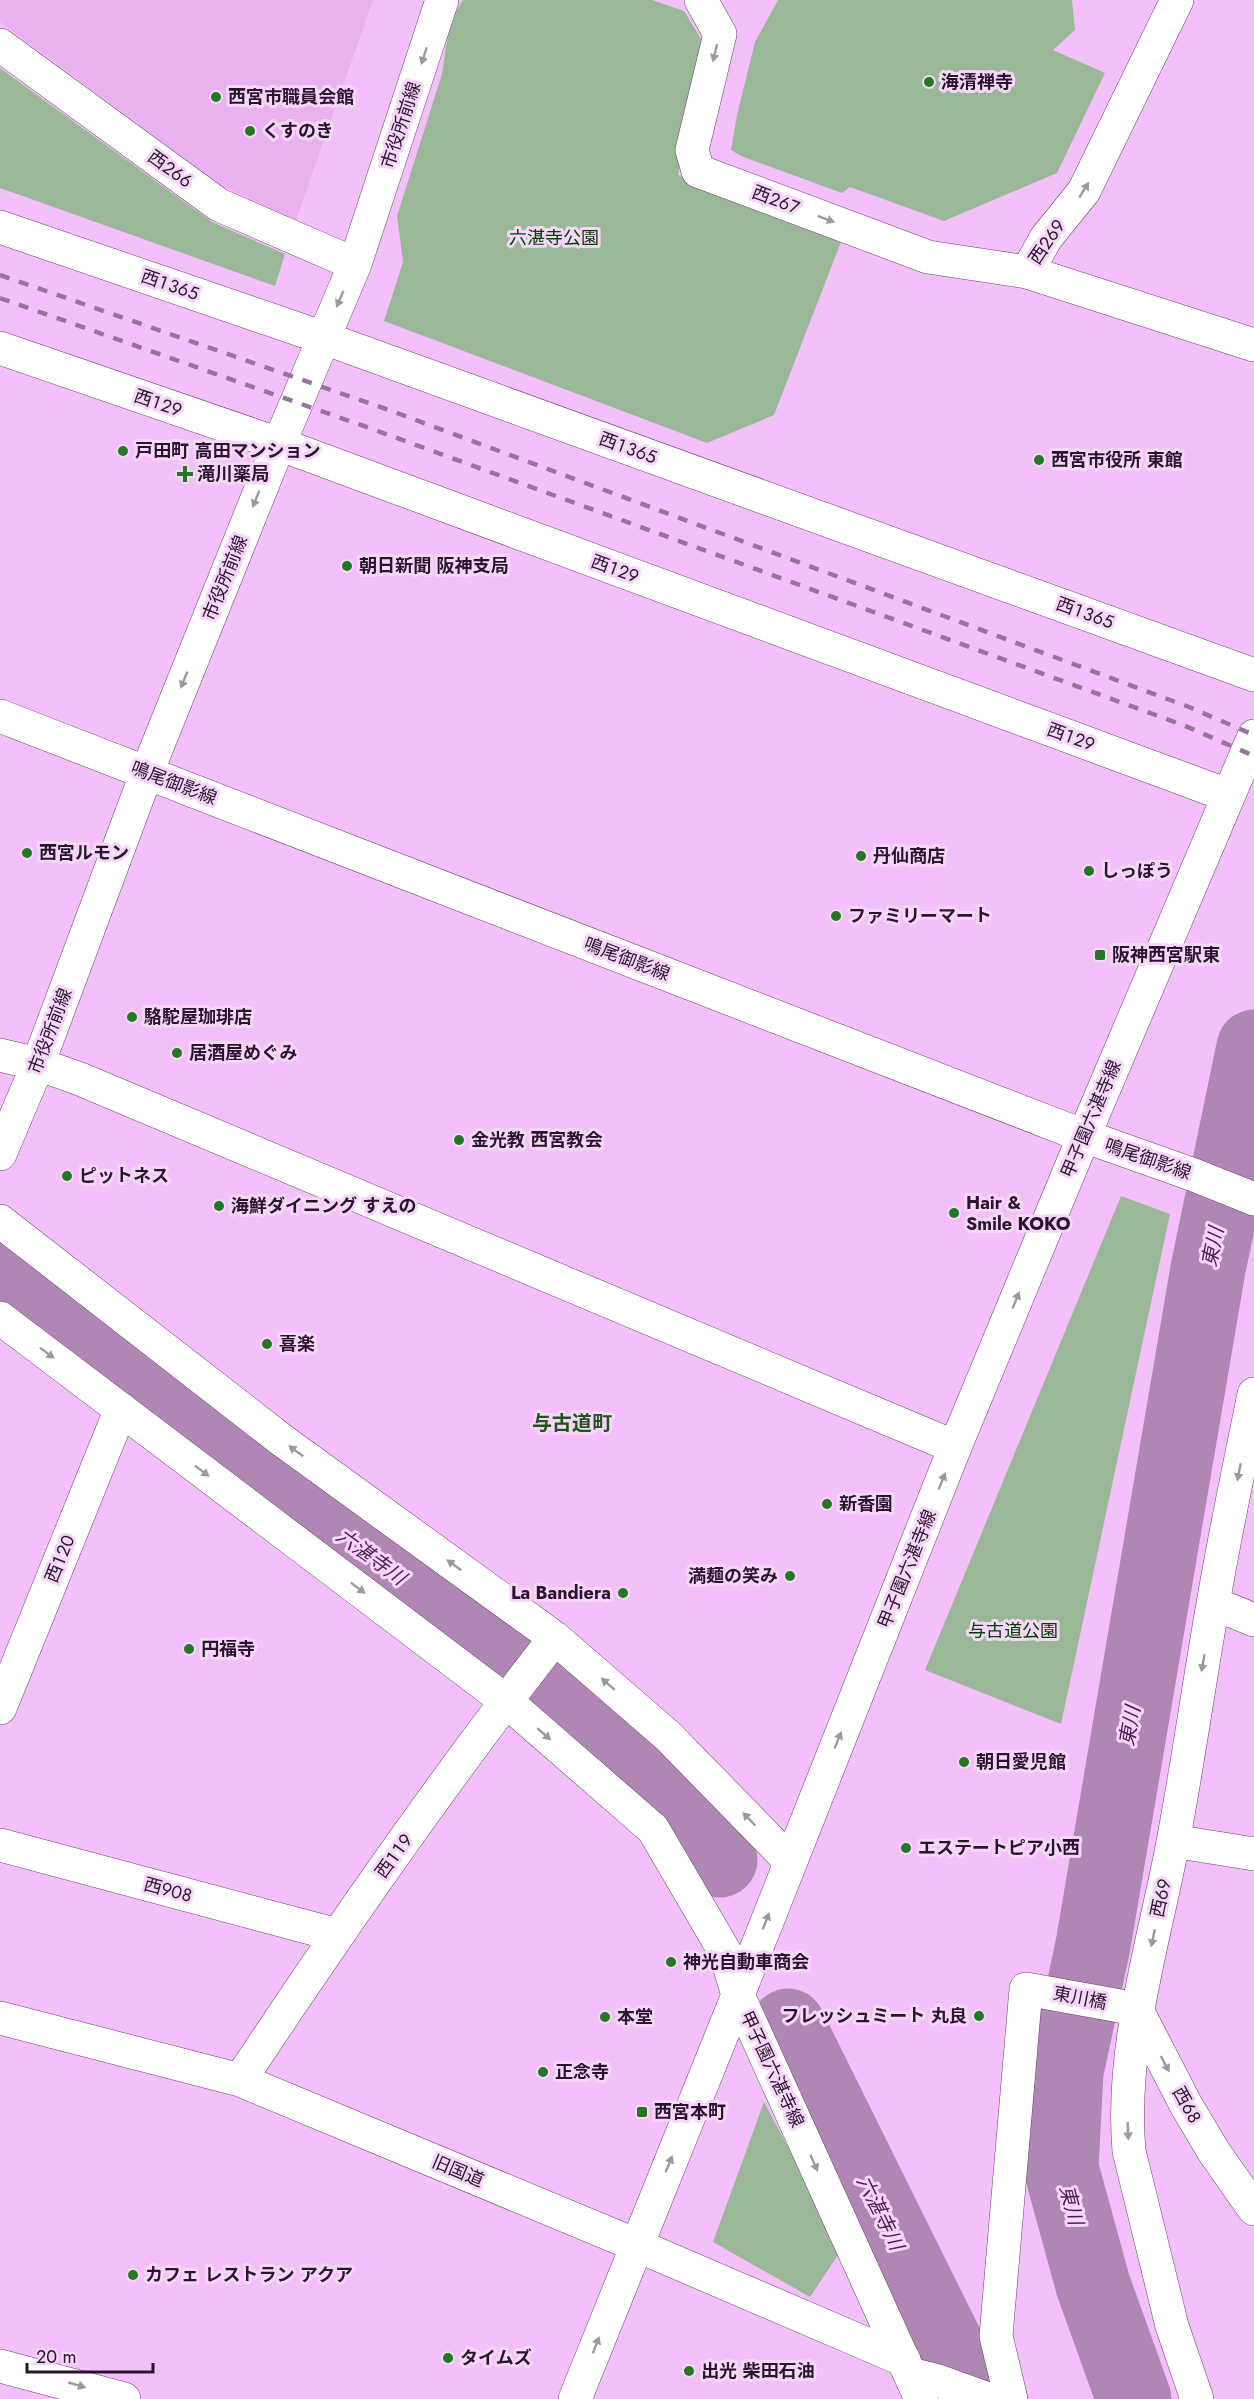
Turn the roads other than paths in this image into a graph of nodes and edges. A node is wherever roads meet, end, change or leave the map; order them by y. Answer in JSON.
{"nodes":[{"id":1,"x":442,"y":0,"type":"edge"},
{"id":2,"x":701,"y":0,"type":"edge"},
{"id":3,"x":1177,"y":0,"type":"edge"},
{"id":4,"x":0,"y":45,"type":"edge"},
{"id":5,"x":0,"y":227,"type":"edge"},
{"id":6,"x":355,"y":264,"type":"junction"},
{"id":7,"x":1027,"y":272,"type":"junction"},
{"id":8,"x":324,"y":338,"type":"junction"},
{"id":9,"x":1254,"y":345,"type":"edge"},
{"id":10,"x":0,"y":348,"type":"edge"},
{"id":11,"x":279,"y":444,"type":"junction"},
{"id":12,"x":1254,"y":675,"type":"edge"},
{"id":13,"x":0,"y":717,"type":"edge"},
{"id":14,"x":1254,"y":736,"type":"edge"},
{"id":15,"x":147,"y":772,"type":"junction"},
{"id":16,"x":1227,"y":795,"type":"junction"},
{"id":17,"x":0,"y":1055,"type":"edge"},
{"id":18,"x":38,"y":1064,"type":"junction"},
{"id":19,"x":1084,"y":1136,"type":"junction"},
{"id":20,"x":0,"y":1154,"type":"edge"},
{"id":21,"x":1254,"y":1199,"type":"edge"},
{"id":22,"x":0,"y":1221,"type":"edge"},
{"id":23,"x":0,"y":1318,"type":"edge"},
{"id":24,"x":1254,"y":1394,"type":"edge"},
{"id":25,"x":121,"y":1409,"type":"junction"},
{"id":26,"x":956,"y":1447,"type":"junction"},
{"id":27,"x":1213,"y":1603,"type":"junction"},
{"id":28,"x":1254,"y":1620,"type":"edge"},
{"id":29,"x":551,"y":1643,"type":"junction"},
{"id":30,"x":512,"y":1694,"type":"junction"},
{"id":31,"x":0,"y":1708,"type":"edge"},
{"id":32,"x":1173,"y":1841,"type":"junction"},
{"id":33,"x":0,"y":1845,"type":"edge"},
{"id":34,"x":1254,"y":1854,"type":"edge"},
{"id":35,"x":790,"y":1861,"type":"junction"},
{"id":36,"x":337,"y":1935,"type":"junction"},
{"id":37,"x":738,"y":1995,"type":"junction"},
{"id":38,"x":1129,"y":2009,"type":"junction"},
{"id":39,"x":0,"y":2018,"type":"edge"},
{"id":40,"x":240,"y":2080,"type":"junction"},
{"id":41,"x":1250,"y":2189,"type":"edge"},
{"id":42,"x":636,"y":2244,"type":"junction"},
{"id":43,"x":0,"y":2366,"type":"edge"},
{"id":44,"x":918,"y":2378,"type":"edge"},
{"id":45,"x":124,"y":2399,"type":"edge"},
{"id":46,"x":575,"y":2399,"type":"edge"},
{"id":47,"x":988,"y":2399,"type":"edge"},
{"id":48,"x":1011,"y":2399,"type":"edge"},
{"id":49,"x":1197,"y":2399,"type":"edge"}],
"edges":[{"from":1,"to":6,"type":"main road","name":"市役所前線","one_way":true},
{"from":2,"to":7,"type":"main road","name":"西２６７","one_way":true},
{"from":7,"to":3,"type":"main road","name":"西２６９","one_way":true},
{"from":4,"to":6,"type":"main road","name":"西２６６"},
{"from":5,"to":8,"type":"main road","name":"西１３６５"},
{"from":6,"to":8,"type":"main road","name":"市役所前線","one_way":true},
{"from":7,"to":9,"type":"main road","name":"西２６９"},
{"from":8,"to":11,"type":"main road","name":"市役所前線"},
{"from":8,"to":12,"type":"main road","name":"西１３６５"},
{"from":10,"to":11,"type":"main road","name":"西１２９"},
{"from":11,"to":15,"type":"main road","name":"市役所前線","one_way":true},
{"from":11,"to":16,"type":"main road","name":"西１２９"},
{"from":13,"to":15,"type":"main road","name":"鳴尾御影線"},
{"from":14,"to":16,"type":"main road","name":"甲子園六湛寺線"},
{"from":15,"to":18,"type":"main road","name":"市役所前線"},
{"from":15,"to":19,"type":"main road","name":"鳴尾御影線"},
{"from":16,"to":19,"type":"main road","name":"甲子園六湛寺線"},
{"from":17,"to":18,"type":"main road"},
{"from":18,"to":20,"type":"main road","name":"市役所前線"},
{"from":18,"to":26,"type":"main road"},
{"from":19,"to":21,"type":"main road","name":"鳴尾御影線"},
{"from":26,"to":19,"type":"main road","name":"甲子園六湛寺線","one_way":true},
{"from":29,"to":22,"type":"main road","one_way":true},
{"from":23,"to":25,"type":"main road","one_way":true},
{"from":24,"to":27,"type":"main road","name":"西６９","one_way":true},
{"from":25,"to":30,"type":"main road","one_way":true},
{"from":25,"to":31,"type":"main road","name":"西１２０"},
{"from":35,"to":26,"type":"main road","name":"甲子園六湛寺線","one_way":true},
{"from":27,"to":28,"type":"main road"},
{"from":27,"to":32,"type":"main road","name":"西６９","one_way":true},
{"from":29,"to":30,"type":"main road","name":"西１１９"},
{"from":35,"to":29,"type":"main road","one_way":true},
{"from":30,"to":36,"type":"main road","name":"西１１９"},
{"from":30,"to":37,"type":"main road","one_way":true},
{"from":32,"to":34,"type":"main road"},
{"from":32,"to":38,"type":"main road","name":"西６９","one_way":true},
{"from":33,"to":36,"type":"main road","name":"西９０８"},
{"from":37,"to":35,"type":"main road","name":"甲子園六湛寺線","one_way":true},
{"from":36,"to":40,"type":"main road","name":"西１１９"},
{"from":42,"to":37,"type":"main road","one_way":true},
{"from":37,"to":44,"type":"main road","name":"甲子園六湛寺線","one_way":true},
{"from":38,"to":41,"type":"main road","name":"西６８","one_way":true},
{"from":38,"to":48,"type":"main road","name":"東川橋"},
{"from":38,"to":49,"type":"main road","name":"西６９","one_way":true},
{"from":39,"to":40,"type":"main road","name":"旧国道"},
{"from":40,"to":42,"type":"main road","name":"旧国道"},
{"from":42,"to":44,"type":"main road","name":"旧国道"},
{"from":46,"to":42,"type":"main road","one_way":true},
{"from":43,"to":45,"type":"main road","one_way":true},
{"from":44,"to":47,"type":"main road","name":"旧国道"}]}
